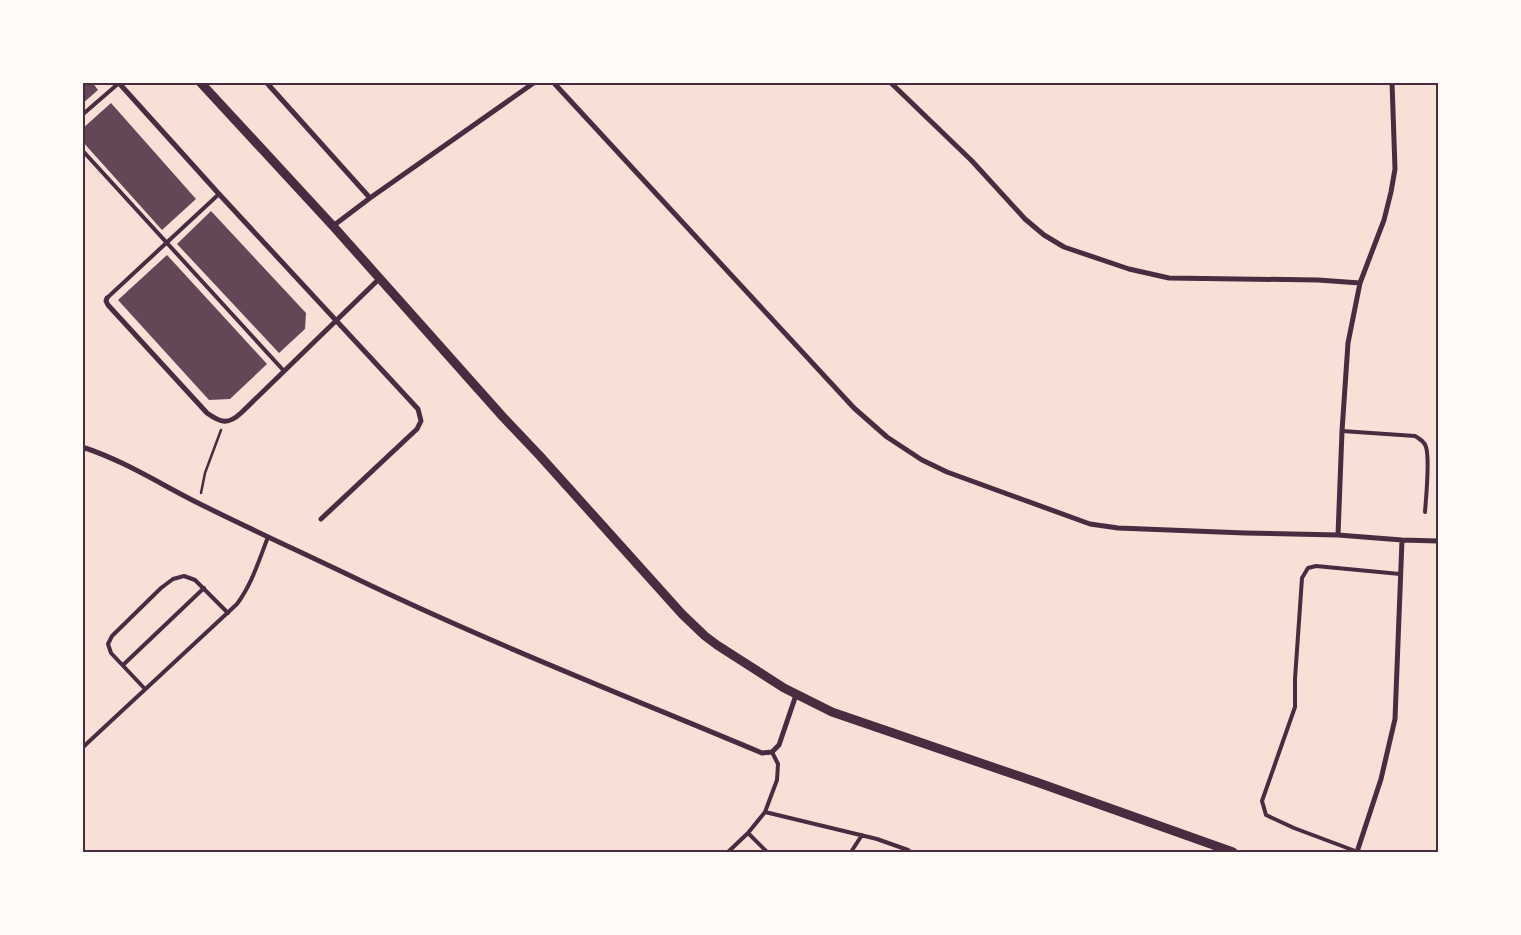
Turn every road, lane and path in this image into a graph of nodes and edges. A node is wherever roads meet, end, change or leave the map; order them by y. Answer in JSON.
{"nodes":[{"id":1,"x":200,"y":82,"type":"edge"},
{"id":2,"x":266,"y":82,"type":"edge"},
{"id":3,"x":535,"y":82,"type":"edge"},
{"id":4,"x":553,"y":82,"type":"edge"},
{"id":5,"x":890,"y":82,"type":"edge"},
{"id":6,"x":1392,"y":82,"type":"edge"},
{"id":7,"x":119,"y":83,"type":"edge"},
{"id":8,"x":82,"y":115,"type":"edge"},
{"id":9,"x":82,"y":150,"type":"edge"},
{"id":10,"x":219,"y":194,"type":"junction"},
{"id":11,"x":370,"y":198,"type":"junction"},
{"id":12,"x":334,"y":226,"type":"junction"},
{"id":13,"x":167,"y":242,"type":"junction"},
{"id":14,"x":380,"y":278,"type":"junction"},
{"id":15,"x":1360,"y":283,"type":"junction"},
{"id":16,"x":107,"y":298,"type":"joint"},
{"id":17,"x":336,"y":320,"type":"junction"},
{"id":18,"x":284,"y":371,"type":"junction"},
{"id":19,"x":225,"y":422,"type":"junction"},
{"id":20,"x":1342,"y":431,"type":"junction"},
{"id":21,"x":82,"y":447,"type":"edge"},
{"id":22,"x":200,"y":504,"type":"junction"},
{"id":23,"x":1425,"y":512,"type":"dead end"},
{"id":24,"x":321,"y":519,"type":"dead end"},
{"id":25,"x":1338,"y":534,"type":"junction"},
{"id":26,"x":268,"y":537,"type":"junction"},
{"id":27,"x":1402,"y":540,"type":"junction"},
{"id":28,"x":1438,"y":541,"type":"edge"},
{"id":29,"x":1400,"y":574,"type":"junction"},
{"id":30,"x":204,"y":588,"type":"junction"},
{"id":31,"x":228,"y":613,"type":"junction"},
{"id":32,"x":123,"y":665,"type":"junction"},
{"id":33,"x":145,"y":689,"type":"junction"},
{"id":34,"x":796,"y":695,"type":"junction"},
{"id":35,"x":82,"y":748,"type":"edge"},
{"id":36,"x":772,"y":752,"type":"junction"},
{"id":37,"x":766,"y":812,"type":"junction"},
{"id":38,"x":748,"y":834,"type":"junction"},
{"id":39,"x":862,"y":835,"type":"junction"},
{"id":40,"x":728,"y":852,"type":"edge"},
{"id":41,"x":767,"y":852,"type":"edge"},
{"id":42,"x":851,"y":852,"type":"edge"},
{"id":43,"x":910,"y":852,"type":"edge"},
{"id":44,"x":1233,"y":852,"type":"edge"},
{"id":45,"x":1358,"y":852,"type":"edge"}],
"edges":[{"from":1,"to":12,"type":"street"},
{"from":2,"to":11,"type":"street"},
{"from":3,"to":11,"type":"street"},
{"from":4,"to":25,"type":"street"},
{"from":5,"to":15,"type":"street"},
{"from":6,"to":15,"type":"street"},
{"from":7,"to":8,"type":"lane"},
{"from":7,"to":10,"type":"street"},
{"from":9,"to":13,"type":"lane"},
{"from":10,"to":13,"type":"lane"},
{"from":10,"to":17,"type":"street"},
{"from":11,"to":12,"type":"street"},
{"from":12,"to":14,"type":"street"},
{"from":13,"to":16,"type":"lane"},
{"from":13,"to":18,"type":"lane"},
{"from":14,"to":17,"type":"street"},
{"from":14,"to":34,"type":"street"},
{"from":15,"to":20,"type":"street"},
{"from":16,"to":19,"type":"street"},
{"from":17,"to":18,"type":"street"},
{"from":17,"to":24,"type":"street"},
{"from":18,"to":19,"type":"street"},
{"from":19,"to":22,"type":"path"},
{"from":20,"to":23,"type":"lane"},
{"from":20,"to":25,"type":"street"},
{"from":21,"to":22,"type":"street"},
{"from":22,"to":26,"type":"street"},
{"from":25,"to":27,"type":"street"},
{"from":26,"to":31,"type":"lane"},
{"from":26,"to":36,"type":"street"},
{"from":27,"to":28,"type":"street"},
{"from":27,"to":29,"type":"street"},
{"from":29,"to":45,"type":"street"},
{"from":29,"to":45,"type":"lane"},
{"from":30,"to":31,"type":"lane"},
{"from":30,"to":32,"type":"lane"},
{"from":30,"to":32,"type":"lane"},
{"from":31,"to":33,"type":"lane"},
{"from":32,"to":33,"type":"lane"},
{"from":33,"to":35,"type":"lane"},
{"from":34,"to":36,"type":"street"},
{"from":34,"to":44,"type":"street"},
{"from":36,"to":37,"type":"lane"},
{"from":37,"to":38,"type":"lane"},
{"from":37,"to":39,"type":"lane"},
{"from":38,"to":40,"type":"lane"},
{"from":38,"to":41,"type":"lane"},
{"from":39,"to":42,"type":"lane"},
{"from":39,"to":43,"type":"lane"}]}
